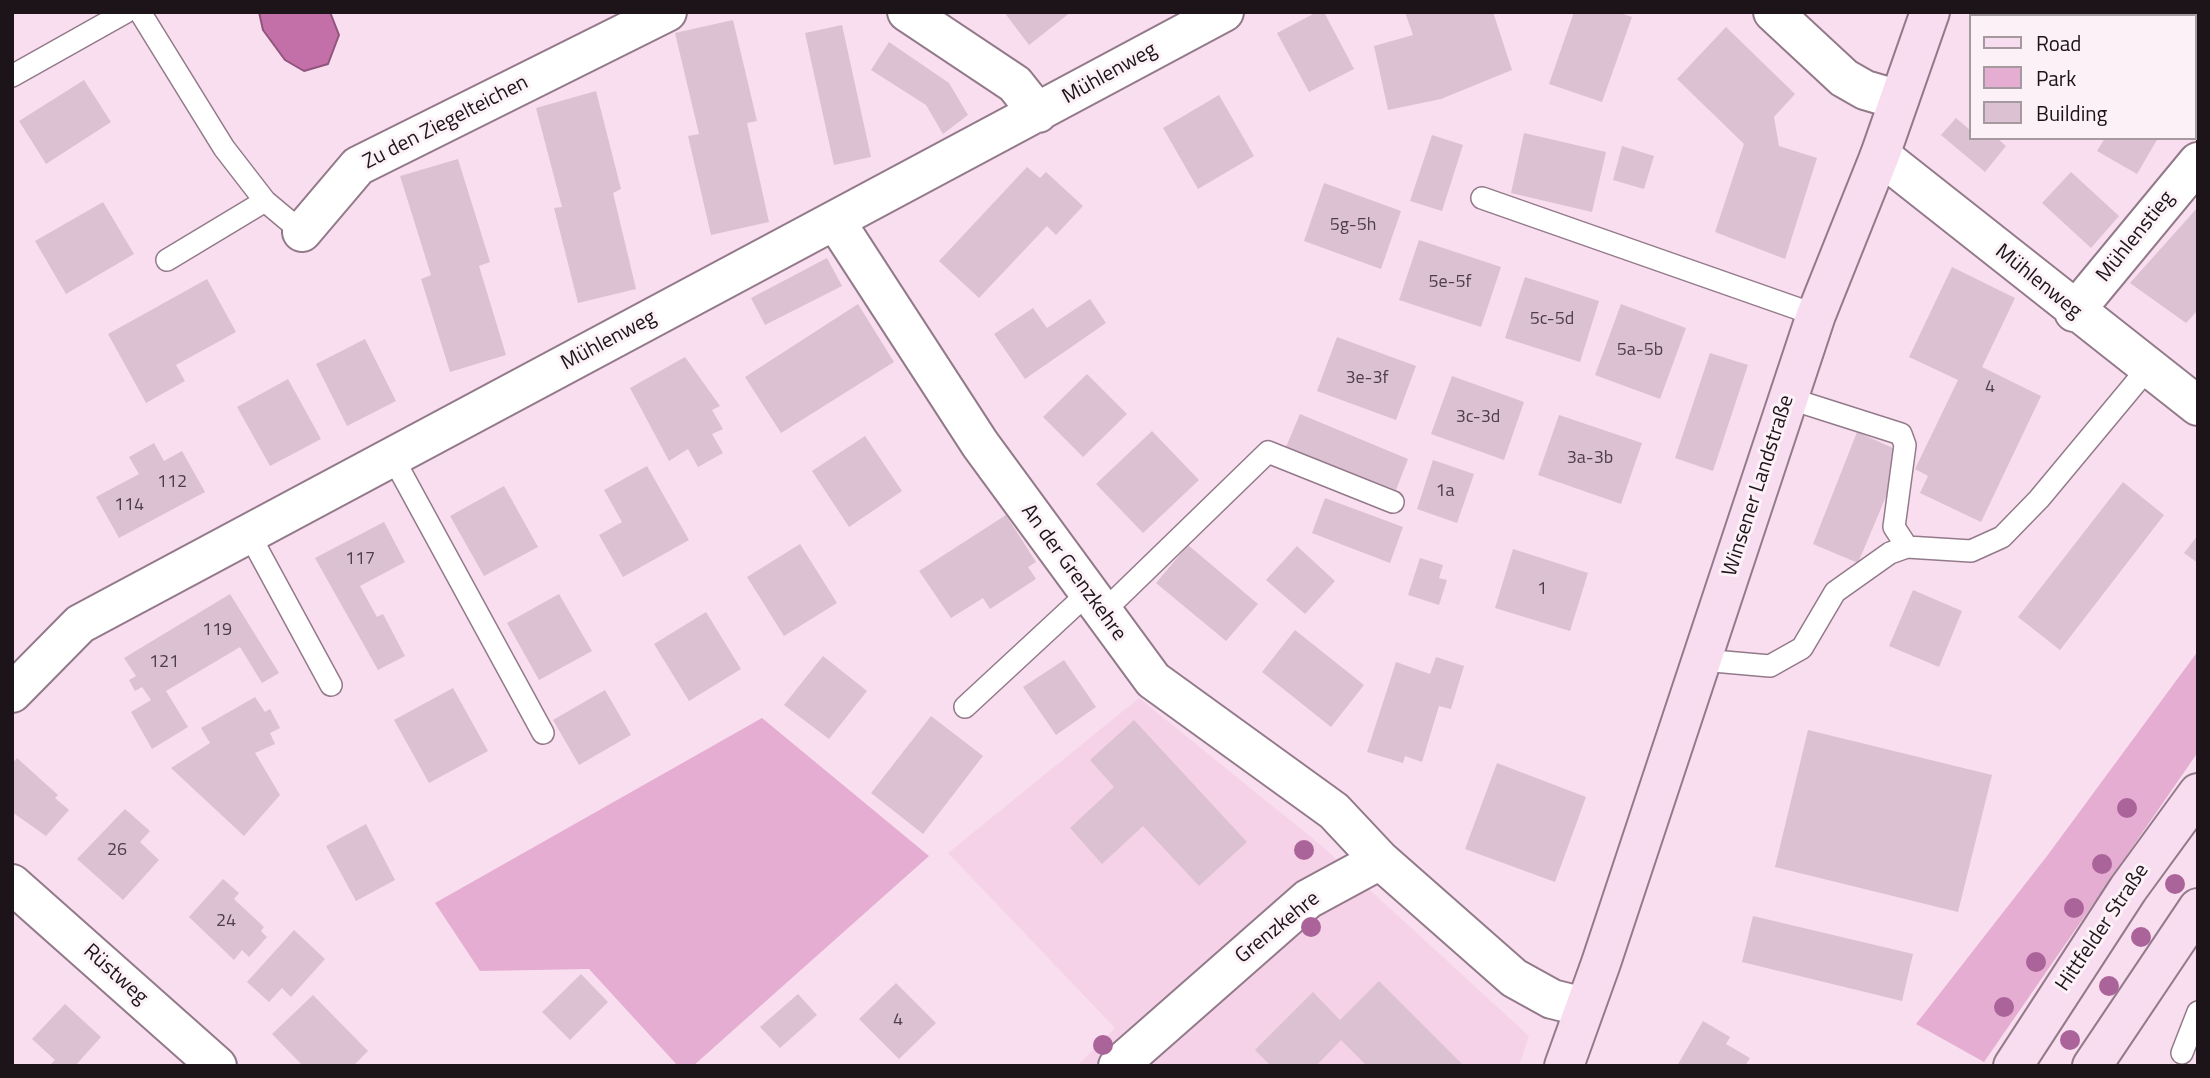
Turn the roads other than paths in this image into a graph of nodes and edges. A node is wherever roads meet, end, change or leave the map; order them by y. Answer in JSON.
{"nodes":[{"id":1,"x":126,"y":12,"type":"edge"},
{"id":2,"x":140,"y":12,"type":"edge"},
{"id":3,"x":667,"y":12,"type":"edge"},
{"id":4,"x":907,"y":12,"type":"edge"},
{"id":5,"x":1224,"y":12,"type":"edge"},
{"id":6,"x":1773,"y":12,"type":"edge"},
{"id":7,"x":1930,"y":12,"type":"edge"},
{"id":8,"x":12,"y":76,"type":"edge"},
{"id":9,"x":1899,"y":100,"type":"junction"},
{"id":10,"x":1038,"y":113,"type":"junction"},
{"id":11,"x":1880,"y":155,"type":"junction"},
{"id":12,"x":2198,"y":162,"type":"edge"},
{"id":13,"x":1482,"y":198,"type":"dead end"},
{"id":14,"x":265,"y":201,"type":"junction"},
{"id":15,"x":836,"y":222,"type":"junction"},
{"id":16,"x":302,"y":232,"type":"joint"},
{"id":17,"x":167,"y":260,"type":"dead end"},
{"id":18,"x":2074,"y":312,"type":"junction"},
{"id":19,"x":1816,"y":316,"type":"junction"},
{"id":20,"x":2148,"y":368,"type":"junction"},
{"id":21,"x":1788,"y":398,"type":"junction"},
{"id":22,"x":2198,"y":406,"type":"edge"},
{"id":23,"x":392,"y":456,"type":"junction"},
{"id":24,"x":1393,"y":502,"type":"dead end"},
{"id":25,"x":248,"y":532,"type":"junction"},
{"id":26,"x":1907,"y":547,"type":"junction"},
{"id":27,"x":1094,"y":604,"type":"junction"},
{"id":28,"x":1702,"y":660,"type":"junction"},
{"id":29,"x":331,"y":685,"type":"dead end"},
{"id":30,"x":12,"y":693,"type":"edge"},
{"id":31,"x":965,"y":707,"type":"dead end"},
{"id":32,"x":544,"y":733,"type":"dead end"},
{"id":33,"x":2198,"y":793,"type":"edge"},
{"id":34,"x":1380,"y":860,"type":"junction"},
{"id":35,"x":12,"y":884,"type":"edge"},
{"id":36,"x":2198,"y":908,"type":"edge"},
{"id":37,"x":1584,"y":1007,"type":"junction"},
{"id":38,"x":2198,"y":1012,"type":"edge"},
{"id":39,"x":2182,"y":1053,"type":"dead end"},
{"id":40,"x":217,"y":1066,"type":"edge"},
{"id":41,"x":1118,"y":1066,"type":"edge"},
{"id":42,"x":1564,"y":1066,"type":"edge"},
{"id":43,"x":2013,"y":1066,"type":"edge"},
{"id":44,"x":2092,"y":1066,"type":"edge"}],
"edges":[{"from":1,"to":8,"type":"lane"},
{"from":2,"to":14,"type":"lane","name":"Zu den Ziegelteichen"},
{"from":3,"to":16,"type":"street","name":"Zu den Ziegelteichen"},
{"from":4,"to":10,"type":"street"},
{"from":5,"to":10,"type":"street","name":"Mühlenweg"},
{"from":6,"to":9,"type":"street"},
{"from":7,"to":9,"type":"street","name":"Winsener Landstraße"},
{"from":9,"to":11,"type":"street","name":"Winsener Landstraße"},
{"from":10,"to":15,"type":"street","name":"Mühlenweg"},
{"from":11,"to":18,"type":"street","name":"Mühlenweg"},
{"from":11,"to":19,"type":"street","name":"Winsener Landstraße"},
{"from":12,"to":18,"type":"street","name":"Mühlenstieg"},
{"from":13,"to":19,"type":"lane"},
{"from":14,"to":16,"type":"lane","name":"Zu den Ziegelteichen"},
{"from":14,"to":17,"type":"lane"},
{"from":15,"to":23,"type":"street","name":"Mühlenweg"},
{"from":15,"to":27,"type":"street","name":"An der Grenzkehre"},
{"from":18,"to":20,"type":"street","name":"Mühlenweg"},
{"from":19,"to":21,"type":"street","name":"Winsener Landstraße"},
{"from":20,"to":22,"type":"street","name":"Mühlenweg"},
{"from":20,"to":26,"type":"lane"},
{"from":21,"to":26,"type":"lane"},
{"from":21,"to":28,"type":"street","name":"Winsener Landstraße"},
{"from":23,"to":25,"type":"street","name":"Mühlenweg"},
{"from":23,"to":32,"type":"lane"},
{"from":24,"to":27,"type":"lane"},
{"from":25,"to":29,"type":"lane"},
{"from":25,"to":30,"type":"street","name":"Mühlenweg"},
{"from":26,"to":28,"type":"lane"},
{"from":27,"to":31,"type":"lane"},
{"from":27,"to":34,"type":"street","name":"An der Grenzkehre"},
{"from":28,"to":37,"type":"street","name":"Winsener Landstraße"},
{"from":33,"to":43,"type":"street","name":"Hittfelder Straße"},
{"from":34,"to":37,"type":"street"},
{"from":34,"to":41,"type":"street","name":"Grenzkehre"},
{"from":35,"to":40,"type":"street","name":"Rüstweg"},
{"from":36,"to":44,"type":"street"},
{"from":37,"to":42,"type":"street","name":"Winsener Landstraße"},
{"from":38,"to":39,"type":"lane"}]}
